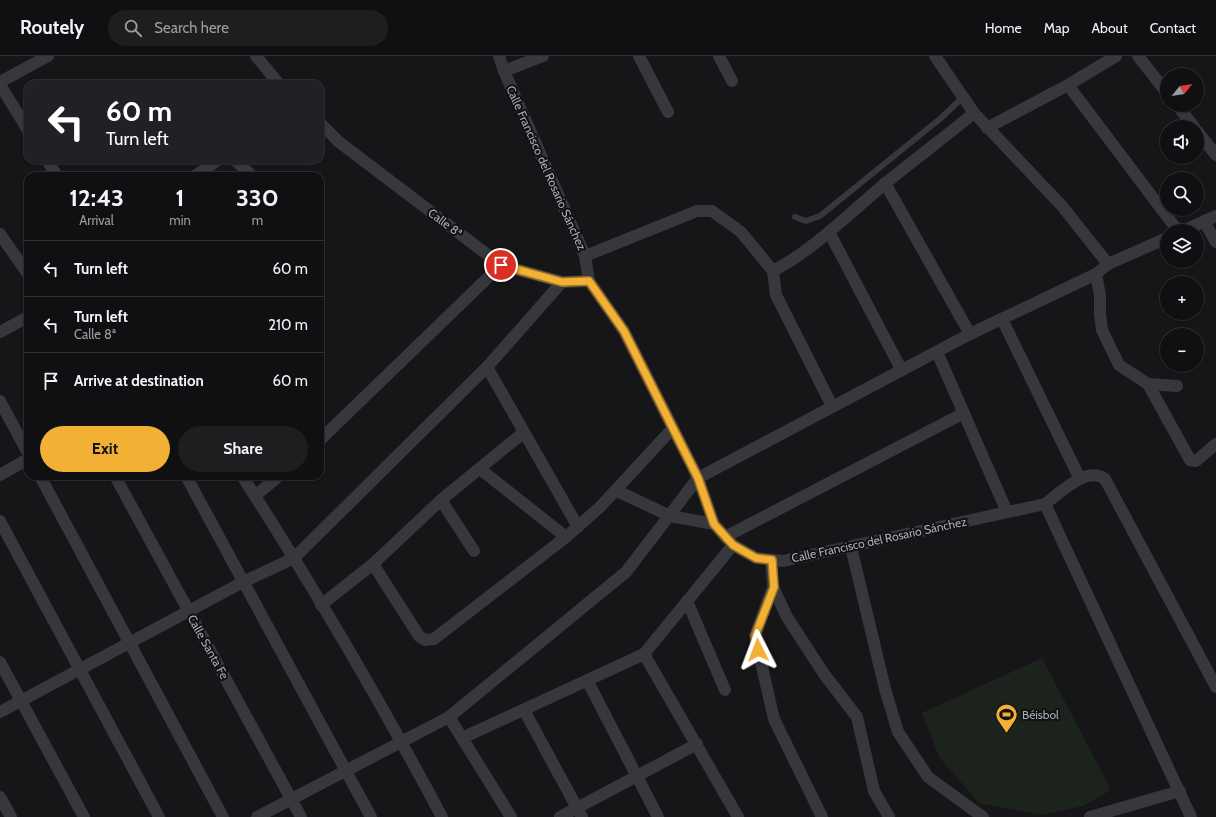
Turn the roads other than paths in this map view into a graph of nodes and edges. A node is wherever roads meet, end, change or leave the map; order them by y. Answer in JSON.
{"nodes":[{"id":1,"x":48,"y":56,"type":"edge"},
{"id":2,"x":256,"y":56,"type":"edge"},
{"id":3,"x":499,"y":56,"type":"edge"},
{"id":4,"x":543,"y":56,"type":"edge"},
{"id":5,"x":639,"y":56,"type":"edge"},
{"id":6,"x":718,"y":56,"type":"edge"},
{"id":7,"x":935,"y":56,"type":"edge"},
{"id":8,"x":1116,"y":56,"type":"edge"},
{"id":9,"x":1138,"y":56,"type":"edge"},
{"id":10,"x":504,"y":71,"type":"junction"},
{"id":11,"x":276,"y":80,"type":"edge"},
{"id":12,"x":732,"y":81,"type":"dead end"},
{"id":13,"x":0,"y":83,"type":"edge"},
{"id":14,"x":1160,"y":84,"type":"edge"},
{"id":15,"x":1068,"y":85,"type":"junction"},
{"id":16,"x":962,"y":98,"type":"junction"},
{"id":17,"x":668,"y":112,"type":"dead end"},
{"id":18,"x":1182,"y":112,"type":"edge"},
{"id":19,"x":974,"y":113,"type":"junction"},
{"id":20,"x":1188,"y":120,"type":"edge"},
{"id":21,"x":24,"y":123,"type":"edge"},
{"id":22,"x":324,"y":127,"type":"edge"},
{"id":23,"x":987,"y":128,"type":"junction"},
{"id":24,"x":1204,"y":140,"type":"edge"},
{"id":25,"x":1216,"y":155,"type":"edge"},
{"id":26,"x":212,"y":164,"type":"edge"},
{"id":27,"x":239,"y":164,"type":"edge"},
{"id":28,"x":201,"y":172,"type":"edge"},
{"id":29,"x":248,"y":172,"type":"edge"},
{"id":30,"x":885,"y":183,"type":"junction"},
{"id":31,"x":1216,"y":216,"type":"edge"},
{"id":32,"x":795,"y":217,"type":"dead end"},
{"id":33,"x":1204,"y":221,"type":"junction"},
{"id":34,"x":1173,"y":224,"type":"edge"},
{"id":35,"x":1198,"y":224,"type":"edge"},
{"id":36,"x":829,"y":232,"type":"junction"},
{"id":37,"x":0,"y":234,"type":"edge"},
{"id":38,"x":1160,"y":241,"type":"edge"},
{"id":39,"x":1216,"y":242,"type":"edge"},
{"id":40,"x":585,"y":256,"type":"junction"},
{"id":41,"x":1108,"y":264,"type":"junction"},
{"id":42,"x":501,"y":265,"type":"junction"},
{"id":43,"x":24,"y":268,"type":"edge"},
{"id":44,"x":773,"y":271,"type":"junction"},
{"id":45,"x":1096,"y":274,"type":"junction"},
{"id":46,"x":589,"y":281,"type":"junction"},
{"id":47,"x":562,"y":282,"type":"junction"},
{"id":48,"x":24,"y":319,"type":"edge"},
{"id":49,"x":1002,"y":319,"type":"junction"},
{"id":50,"x":0,"y":332,"type":"edge"},
{"id":51,"x":970,"y":334,"type":"junction"},
{"id":52,"x":937,"y":352,"type":"junction"},
{"id":53,"x":487,"y":367,"type":"junction"},
{"id":54,"x":901,"y":369,"type":"junction"},
{"id":55,"x":1148,"y":384,"type":"junction"},
{"id":56,"x":1177,"y":386,"type":"dead end"},
{"id":57,"x":0,"y":401,"type":"edge"},
{"id":58,"x":832,"y":406,"type":"junction"},
{"id":59,"x":964,"y":413,"type":"junction"},
{"id":60,"x":673,"y":428,"type":"junction"},
{"id":61,"x":523,"y":433,"type":"junction"},
{"id":62,"x":324,"y":436,"type":"edge"},
{"id":63,"x":1216,"y":444,"type":"edge"},
{"id":64,"x":24,"y":446,"type":"edge"},
{"id":65,"x":24,"y":461,"type":"edge"},
{"id":66,"x":480,"y":469,"type":"junction"},
{"id":67,"x":0,"y":475,"type":"edge"},
{"id":68,"x":698,"y":478,"type":"junction"},
{"id":69,"x":1080,"y":479,"type":"junction"},
{"id":70,"x":42,"y":480,"type":"edge"},
{"id":71,"x":117,"y":480,"type":"edge"},
{"id":72,"x":188,"y":480,"type":"edge"},
{"id":73,"x":245,"y":480,"type":"edge"},
{"id":74,"x":274,"y":480,"type":"edge"},
{"id":75,"x":617,"y":491,"type":"junction"},
{"id":76,"x":255,"y":496,"type":"junction"},
{"id":77,"x":441,"y":500,"type":"junction"},
{"id":78,"x":1045,"y":504,"type":"junction"},
{"id":79,"x":1007,"y":512,"type":"junction"},
{"id":80,"x":670,"y":516,"type":"junction"},
{"id":81,"x":0,"y":521,"type":"edge"},
{"id":82,"x":714,"y":524,"type":"junction"},
{"id":83,"x":578,"y":526,"type":"junction"},
{"id":84,"x":566,"y":538,"type":"junction"},
{"id":85,"x":729,"y":541,"type":"junction"},
{"id":86,"x":851,"y":547,"type":"junction"},
{"id":87,"x":474,"y":551,"type":"dead end"},
{"id":88,"x":294,"y":558,"type":"junction"},
{"id":89,"x":772,"y":560,"type":"junction"},
{"id":90,"x":373,"y":564,"type":"junction"},
{"id":91,"x":243,"y":582,"type":"junction"},
{"id":92,"x":774,"y":587,"type":"junction"},
{"id":93,"x":687,"y":601,"type":"junction"},
{"id":94,"x":321,"y":605,"type":"junction"},
{"id":95,"x":189,"y":611,"type":"junction"},
{"id":96,"x":130,"y":643,"type":"junction"},
{"id":97,"x":644,"y":654,"type":"junction"},
{"id":98,"x":0,"y":662,"type":"edge"},
{"id":99,"x":80,"y":670,"type":"junction"},
{"id":100,"x":587,"y":680,"type":"junction"},
{"id":101,"x":1216,"y":687,"type":"edge"},
{"id":102,"x":725,"y":690,"type":"dead end"},
{"id":103,"x":21,"y":701,"type":"junction"},
{"id":104,"x":524,"y":710,"type":"junction"},
{"id":105,"x":0,"y":712,"type":"edge"},
{"id":106,"x":449,"y":717,"type":"junction"},
{"id":107,"x":462,"y":738,"type":"junction"},
{"id":108,"x":401,"y":741,"type":"junction"},
{"id":109,"x":697,"y":744,"type":"junction"},
{"id":110,"x":346,"y":770,"type":"junction"},
{"id":111,"x":636,"y":777,"type":"junction"},
{"id":112,"x":1180,"y":792,"type":"junction"},
{"id":113,"x":0,"y":797,"type":"edge"},
{"id":114,"x":291,"y":799,"type":"junction"},
{"id":115,"x":580,"y":813,"type":"edge"},
{"id":116,"x":11,"y":817,"type":"edge"},
{"id":117,"x":84,"y":817,"type":"edge"},
{"id":118,"x":160,"y":817,"type":"edge"},
{"id":119,"x":223,"y":817,"type":"edge"},
{"id":120,"x":257,"y":817,"type":"edge"},
{"id":121,"x":301,"y":817,"type":"edge"},
{"id":122,"x":371,"y":817,"type":"edge"},
{"id":123,"x":442,"y":817,"type":"edge"},
{"id":124,"x":511,"y":817,"type":"edge"},
{"id":125,"x":560,"y":817,"type":"edge"},
{"id":126,"x":658,"y":817,"type":"edge"},
{"id":127,"x":738,"y":817,"type":"edge"},
{"id":128,"x":822,"y":817,"type":"edge"},
{"id":129,"x":889,"y":817,"type":"edge"},
{"id":130,"x":983,"y":817,"type":"edge"},
{"id":131,"x":1090,"y":817,"type":"edge"},
{"id":132,"x":1191,"y":817,"type":"edge"}],
"edges":[{"from":1,"to":13,"type":"street"},
{"from":2,"to":11,"type":"street"},
{"from":3,"to":10,"type":"street","name":"Calle Francisco del Rosario Sánchez"},
{"from":4,"to":10,"type":"street"},
{"from":5,"to":17,"type":"street"},
{"from":6,"to":12,"type":"street"},
{"from":7,"to":16,"type":"street"},
{"from":8,"to":15,"type":"street"},
{"from":9,"to":14,"type":"street"},
{"from":10,"to":40,"type":"street","name":"Calle Francisco del Rosario Sánchez"},
{"from":13,"to":21,"type":"street"},
{"from":15,"to":23,"type":"street"},
{"from":15,"to":34,"type":"street"},
{"from":16,"to":19,"type":"street"},
{"from":16,"to":32,"type":"lane"},
{"from":18,"to":20,"type":"street"},
{"from":19,"to":23,"type":"street"},
{"from":19,"to":30,"type":"street"},
{"from":22,"to":42,"type":"street","name":"Calle 8ª"},
{"from":23,"to":41,"type":"street"},
{"from":24,"to":25,"type":"street"},
{"from":26,"to":28,"type":"street"},
{"from":27,"to":29,"type":"street"},
{"from":30,"to":36,"type":"street"},
{"from":30,"to":51,"type":"street"},
{"from":31,"to":33,"type":"street"},
{"from":33,"to":35,"type":"street"},
{"from":33,"to":39,"type":"street"},
{"from":36,"to":44,"type":"street"},
{"from":36,"to":54,"type":"street"},
{"from":37,"to":43,"type":"street"},
{"from":38,"to":41,"type":"street"},
{"from":40,"to":44,"type":"street"},
{"from":40,"to":46,"type":"street","name":"Calle Francisco del Rosario Sánchez"},
{"from":41,"to":45,"type":"street"},
{"from":42,"to":47,"type":"street","name":"Calle 8ª"},
{"from":42,"to":62,"type":"street"},
{"from":44,"to":58,"type":"street"},
{"from":45,"to":49,"type":"street"},
{"from":45,"to":55,"type":"street"},
{"from":46,"to":47,"type":"street","name":"Calle 8ª"},
{"from":46,"to":60,"type":"street","name":"Calle Francisco del Rosario Sánchez"},
{"from":47,"to":53,"type":"street"},
{"from":48,"to":50,"type":"street"},
{"from":49,"to":51,"type":"street"},
{"from":49,"to":69,"type":"street"},
{"from":51,"to":52,"type":"street"},
{"from":52,"to":54,"type":"street"},
{"from":52,"to":59,"type":"street"},
{"from":53,"to":61,"type":"street"},
{"from":53,"to":88,"type":"street"},
{"from":54,"to":58,"type":"street"},
{"from":55,"to":56,"type":"street"},
{"from":55,"to":63,"type":"street"},
{"from":57,"to":64,"type":"street"},
{"from":58,"to":68,"type":"street"},
{"from":59,"to":79,"type":"street"},
{"from":59,"to":85,"type":"street"},
{"from":60,"to":68,"type":"street","name":"Calle Francisco del Rosario Sánchez"},
{"from":60,"to":75,"type":"street"},
{"from":61,"to":66,"type":"street"},
{"from":61,"to":83,"type":"street"},
{"from":65,"to":67,"type":"street"},
{"from":66,"to":77,"type":"street"},
{"from":66,"to":84,"type":"street"},
{"from":68,"to":80,"type":"street"},
{"from":68,"to":82,"type":"street","name":"Calle Francisco del Rosario Sánchez"},
{"from":69,"to":78,"type":"street"},
{"from":69,"to":101,"type":"street"},
{"from":70,"to":96,"type":"street"},
{"from":71,"to":95,"type":"street","name":"Calle Santa Fe"},
{"from":72,"to":91,"type":"street"},
{"from":73,"to":76,"type":"street"},
{"from":74,"to":76,"type":"street"},
{"from":75,"to":80,"type":"street"},
{"from":75,"to":83,"type":"street"},
{"from":76,"to":88,"type":"street"},
{"from":77,"to":87,"type":"street"},
{"from":77,"to":90,"type":"street"},
{"from":78,"to":79,"type":"street","name":"Calle Francisco del Rosario Sánchez"},
{"from":78,"to":112,"type":"street"},
{"from":79,"to":86,"type":"street","name":"Calle Francisco del Rosario Sánchez"},
{"from":80,"to":82,"type":"street"},
{"from":80,"to":106,"type":"street"},
{"from":81,"to":99,"type":"street"},
{"from":82,"to":85,"type":"street","name":"Calle Francisco del Rosario Sánchez"},
{"from":83,"to":84,"type":"street"},
{"from":84,"to":90,"type":"street"},
{"from":85,"to":89,"type":"street","name":"Calle Francisco del Rosario Sánchez"},
{"from":85,"to":93,"type":"street"},
{"from":86,"to":89,"type":"street","name":"Calle Francisco del Rosario Sánchez"},
{"from":86,"to":130,"type":"street"},
{"from":88,"to":91,"type":"street"},
{"from":88,"to":94,"type":"street"},
{"from":89,"to":92,"type":"street"},
{"from":90,"to":94,"type":"street"},
{"from":91,"to":95,"type":"street"},
{"from":91,"to":110,"type":"street"},
{"from":92,"to":128,"type":"street"},
{"from":92,"to":129,"type":"street"},
{"from":93,"to":97,"type":"street"},
{"from":93,"to":102,"type":"street"},
{"from":94,"to":108,"type":"street"},
{"from":95,"to":96,"type":"street"},
{"from":95,"to":114,"type":"street","name":"Calle Santa Fe"},
{"from":96,"to":99,"type":"street"},
{"from":96,"to":119,"type":"street"},
{"from":97,"to":100,"type":"street"},
{"from":97,"to":109,"type":"street"},
{"from":98,"to":103,"type":"street"},
{"from":99,"to":103,"type":"street"},
{"from":99,"to":118,"type":"street"},
{"from":100,"to":104,"type":"street"},
{"from":100,"to":111,"type":"street"},
{"from":103,"to":105,"type":"street"},
{"from":103,"to":117,"type":"street"},
{"from":104,"to":107,"type":"street"},
{"from":104,"to":115,"type":"street"},
{"from":106,"to":107,"type":"street"},
{"from":106,"to":108,"type":"street"},
{"from":107,"to":124,"type":"street"},
{"from":108,"to":110,"type":"street"},
{"from":108,"to":123,"type":"street"},
{"from":109,"to":111,"type":"street"},
{"from":109,"to":127,"type":"street"},
{"from":110,"to":114,"type":"street"},
{"from":110,"to":122,"type":"street"},
{"from":111,"to":115,"type":"street"},
{"from":111,"to":126,"type":"street"},
{"from":112,"to":131,"type":"street"},
{"from":112,"to":132,"type":"street"},
{"from":113,"to":116,"type":"street"},
{"from":114,"to":120,"type":"street"},
{"from":114,"to":121,"type":"street","name":"Calle Santa Fe"},
{"from":115,"to":125,"type":"street"}]}
